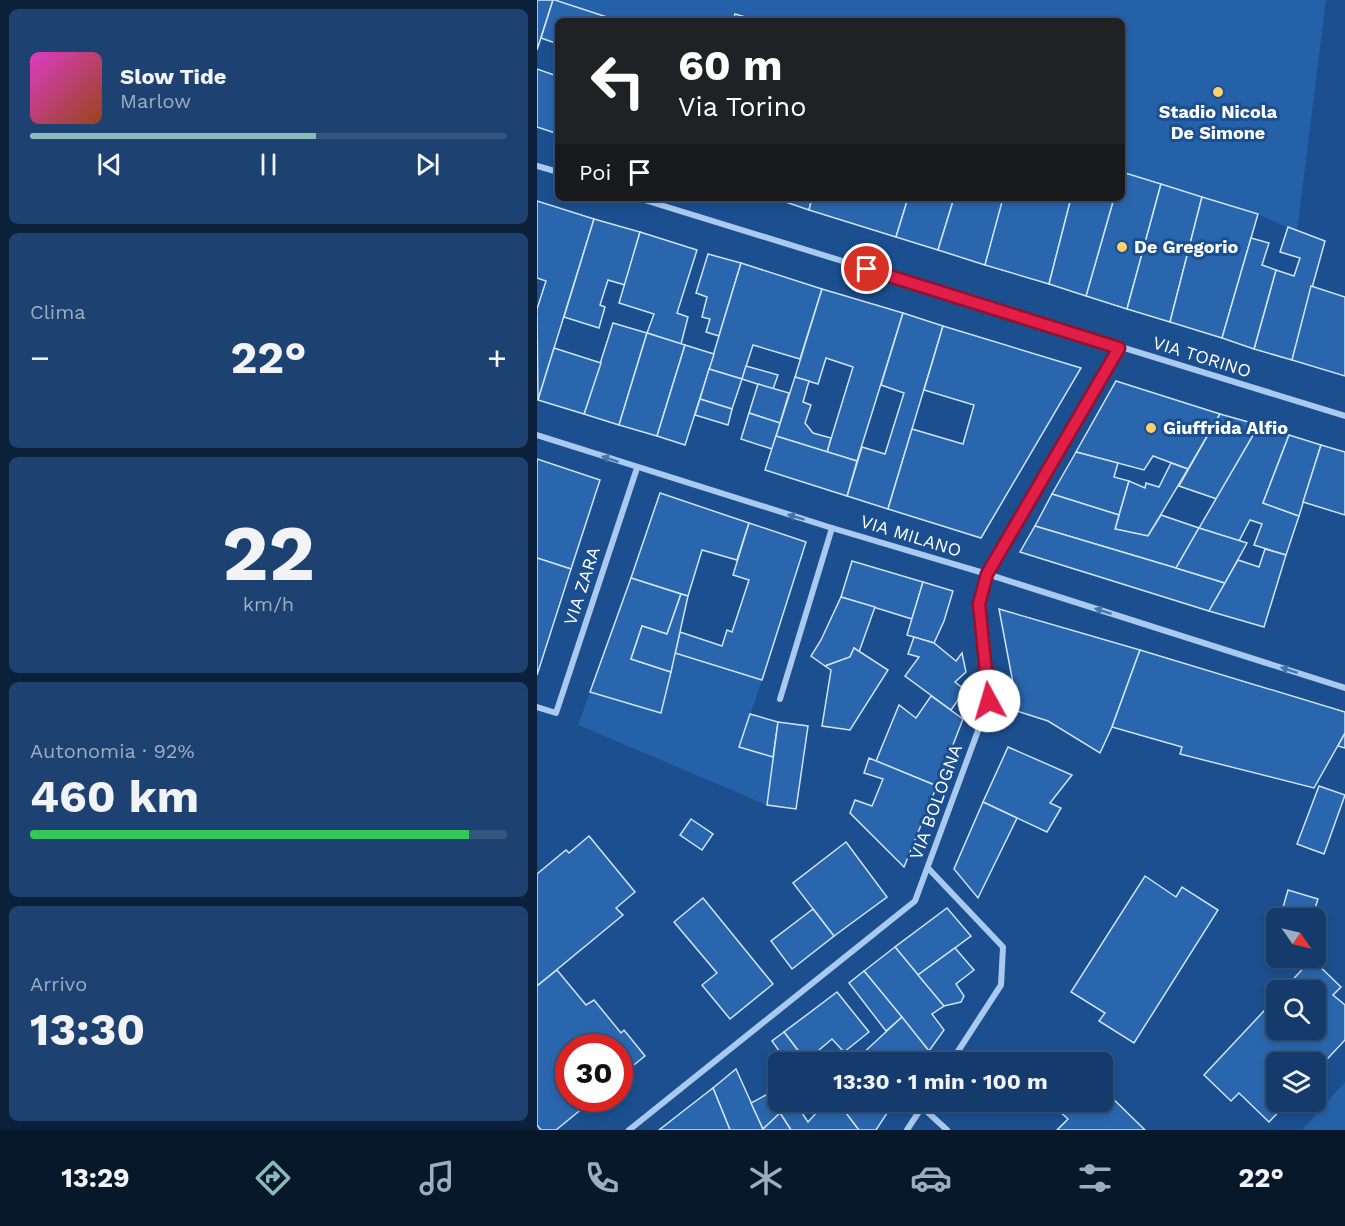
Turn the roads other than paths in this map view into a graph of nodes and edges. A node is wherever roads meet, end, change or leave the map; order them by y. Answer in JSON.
{"nodes":[{"id":1,"x":537,"y":166,"type":"edge"},
{"id":2,"x":555,"y":171,"type":"edge"},
{"id":3,"x":648,"y":201,"type":"edge"},
{"id":4,"x":1119,"y":348,"type":"junction"},
{"id":5,"x":1345,"y":416,"type":"edge"},
{"id":6,"x":537,"y":435,"type":"edge"},
{"id":7,"x":637,"y":468,"type":"junction"},
{"id":8,"x":832,"y":528,"type":"junction"},
{"id":9,"x":987,"y":574,"type":"junction"},
{"id":10,"x":1345,"y":688,"type":"edge"},
{"id":11,"x":780,"y":699,"type":"dead end"},
{"id":12,"x":537,"y":707,"type":"edge"},
{"id":13,"x":928,"y":868,"type":"junction"},
{"id":14,"x":957,"y":1052,"type":"edge"},
{"id":15,"x":919,"y":1112,"type":"edge"},
{"id":16,"x":931,"y":1112,"type":"edge"},
{"id":17,"x":629,"y":1130,"type":"edge"},
{"id":18,"x":907,"y":1130,"type":"edge"},
{"id":19,"x":947,"y":1130,"type":"edge"}],
"edges":[{"from":1,"to":2,"type":"street"},
{"from":3,"to":4,"type":"street","name":"VIA TORINO"},
{"from":4,"to":5,"type":"street","name":"VIA TORINO"},
{"from":4,"to":9,"type":"street","name":"VIA BOLOGNA"},
{"from":7,"to":6,"type":"street","name":"VIA MILANO","one_way":true},
{"from":8,"to":7,"type":"street","name":"VIA MILANO","one_way":true},
{"from":7,"to":12,"type":"street","name":"VIA ZARA"},
{"from":8,"to":9,"type":"street","name":"VIA MILANO"},
{"from":8,"to":11,"type":"street"},
{"from":10,"to":9,"type":"street","name":"VIA MILANO","one_way":true},
{"from":9,"to":13,"type":"street","name":"VIA BOLOGNA"},
{"from":13,"to":14,"type":"street"},
{"from":13,"to":17,"type":"street","name":"VIA BOLOGNA"},
{"from":15,"to":18,"type":"street"},
{"from":16,"to":19,"type":"street"}]}
